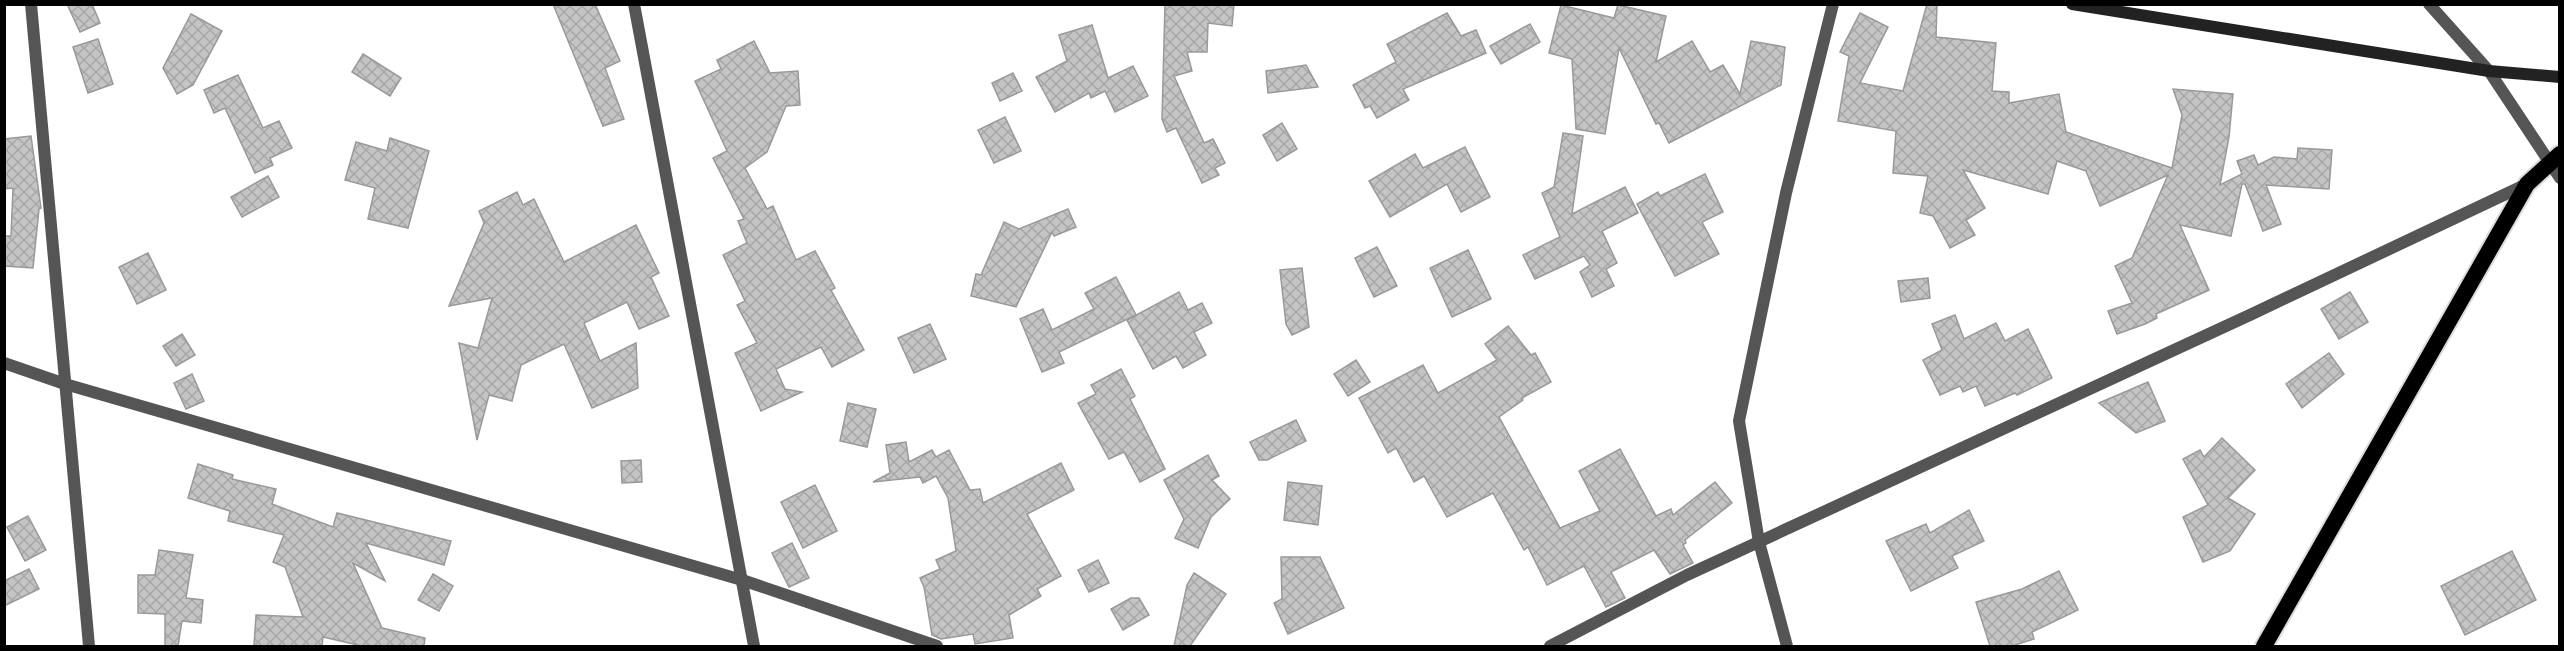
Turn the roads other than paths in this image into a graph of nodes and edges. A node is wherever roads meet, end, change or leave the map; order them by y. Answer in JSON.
{"nodes":[{"id":1,"x":31,"y":4,"type":"edge"},
{"id":2,"x":634,"y":4,"type":"edge"},
{"id":3,"x":1833,"y":4,"type":"edge"},
{"id":4,"x":2072,"y":4,"type":"edge"},
{"id":5,"x":2429,"y":4,"type":"edge"},
{"id":6,"x":2489,"y":71,"type":"junction"},
{"id":7,"x":2559,"y":77,"type":"edge"},
{"id":8,"x":2554,"y":158,"type":"edge"},
{"id":9,"x":2559,"y":178,"type":"edge"},
{"id":10,"x":2527,"y":184,"type":"junction"},
{"id":11,"x":4,"y":363,"type":"edge"},
{"id":12,"x":65,"y":384,"type":"junction"},
{"id":13,"x":1759,"y":542,"type":"junction"},
{"id":14,"x":742,"y":580,"type":"junction"},
{"id":15,"x":89,"y":646,"type":"edge"},
{"id":16,"x":754,"y":646,"type":"edge"},
{"id":17,"x":937,"y":646,"type":"edge"},
{"id":18,"x":1550,"y":646,"type":"edge"},
{"id":19,"x":1787,"y":646,"type":"edge"},
{"id":20,"x":2264,"y":646,"type":"edge"}],
"edges":[{"from":1,"to":12,"type":"street"},
{"from":2,"to":14,"type":"street"},
{"from":3,"to":13,"type":"street"},
{"from":4,"to":6,"type":"main road"},
{"from":5,"to":6,"type":"street"},
{"from":6,"to":7,"type":"main road"},
{"from":6,"to":8,"type":"street"},
{"from":8,"to":9,"type":"street"},
{"from":8,"to":10,"type":"highway"},
{"from":10,"to":13,"type":"street"},
{"from":10,"to":20,"type":"highway"},
{"from":11,"to":12,"type":"street"},
{"from":12,"to":14,"type":"street"},
{"from":12,"to":15,"type":"street"},
{"from":13,"to":18,"type":"street"},
{"from":13,"to":19,"type":"street"},
{"from":14,"to":16,"type":"street"},
{"from":14,"to":17,"type":"street"}]}
